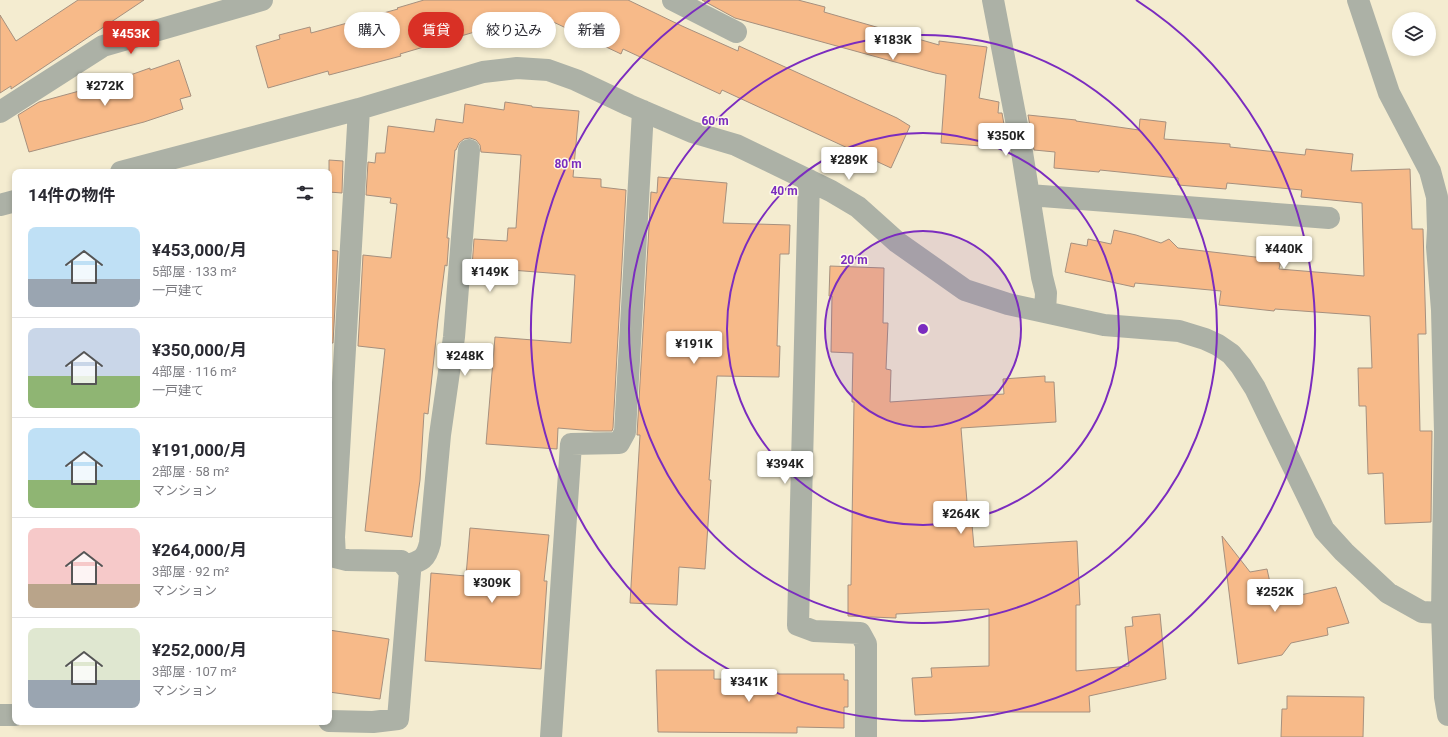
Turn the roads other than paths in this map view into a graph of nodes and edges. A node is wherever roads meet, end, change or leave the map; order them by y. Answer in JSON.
{"nodes":[{"id":1,"x":262,"y":0,"type":"edge"},
{"id":2,"x":673,"y":0,"type":"edge"},
{"id":3,"x":993,"y":0,"type":"edge"},
{"id":4,"x":1358,"y":0,"type":"edge"},
{"id":5,"x":736,"y":32,"type":"dead end"},
{"id":6,"x":359,"y":109,"type":"junction"},
{"id":7,"x":643,"y":111,"type":"junction"},
{"id":8,"x":0,"y":112,"type":"edge"},
{"id":9,"x":469,"y":150,"type":"dead end"},
{"id":10,"x":132,"y":169,"type":"edge"},
{"id":11,"x":810,"y":180,"type":"junction"},
{"id":12,"x":1029,"y":195,"type":"junction"},
{"id":13,"x":12,"y":202,"type":"edge"},
{"id":14,"x":0,"y":205,"type":"edge"},
{"id":15,"x":1330,"y":218,"type":"dead end"},
{"id":16,"x":1045,"y":312,"type":"junction"},
{"id":17,"x":405,"y":566,"type":"junction"},
{"id":18,"x":1442,"y":612,"type":"junction"},
{"id":19,"x":0,"y":715,"type":"edge"},
{"id":20,"x":12,"y":715,"type":"edge"},
{"id":21,"x":1448,"y":715,"type":"edge"},
{"id":22,"x":332,"y":722,"type":"edge"},
{"id":23,"x":373,"y":729,"type":"edge"},
{"id":24,"x":551,"y":737,"type":"edge"},
{"id":25,"x":866,"y":737,"type":"edge"}],
"edges":[{"from":1,"to":8,"type":"street"},
{"from":2,"to":5,"type":"street"},
{"from":3,"to":12,"type":"street"},
{"from":4,"to":18,"type":"street"},
{"from":6,"to":7,"type":"street"},
{"from":6,"to":10,"type":"street"},
{"from":6,"to":17,"type":"street"},
{"from":7,"to":11,"type":"street"},
{"from":7,"to":24,"type":"street"},
{"from":9,"to":17,"type":"street"},
{"from":11,"to":16,"type":"street"},
{"from":11,"to":25,"type":"street"},
{"from":12,"to":15,"type":"street"},
{"from":12,"to":16,"type":"street"},
{"from":13,"to":14,"type":"street"},
{"from":16,"to":18,"type":"street"},
{"from":17,"to":23,"type":"street"},
{"from":18,"to":21,"type":"street"},
{"from":19,"to":20,"type":"street"},
{"from":22,"to":23,"type":"street"}]}
